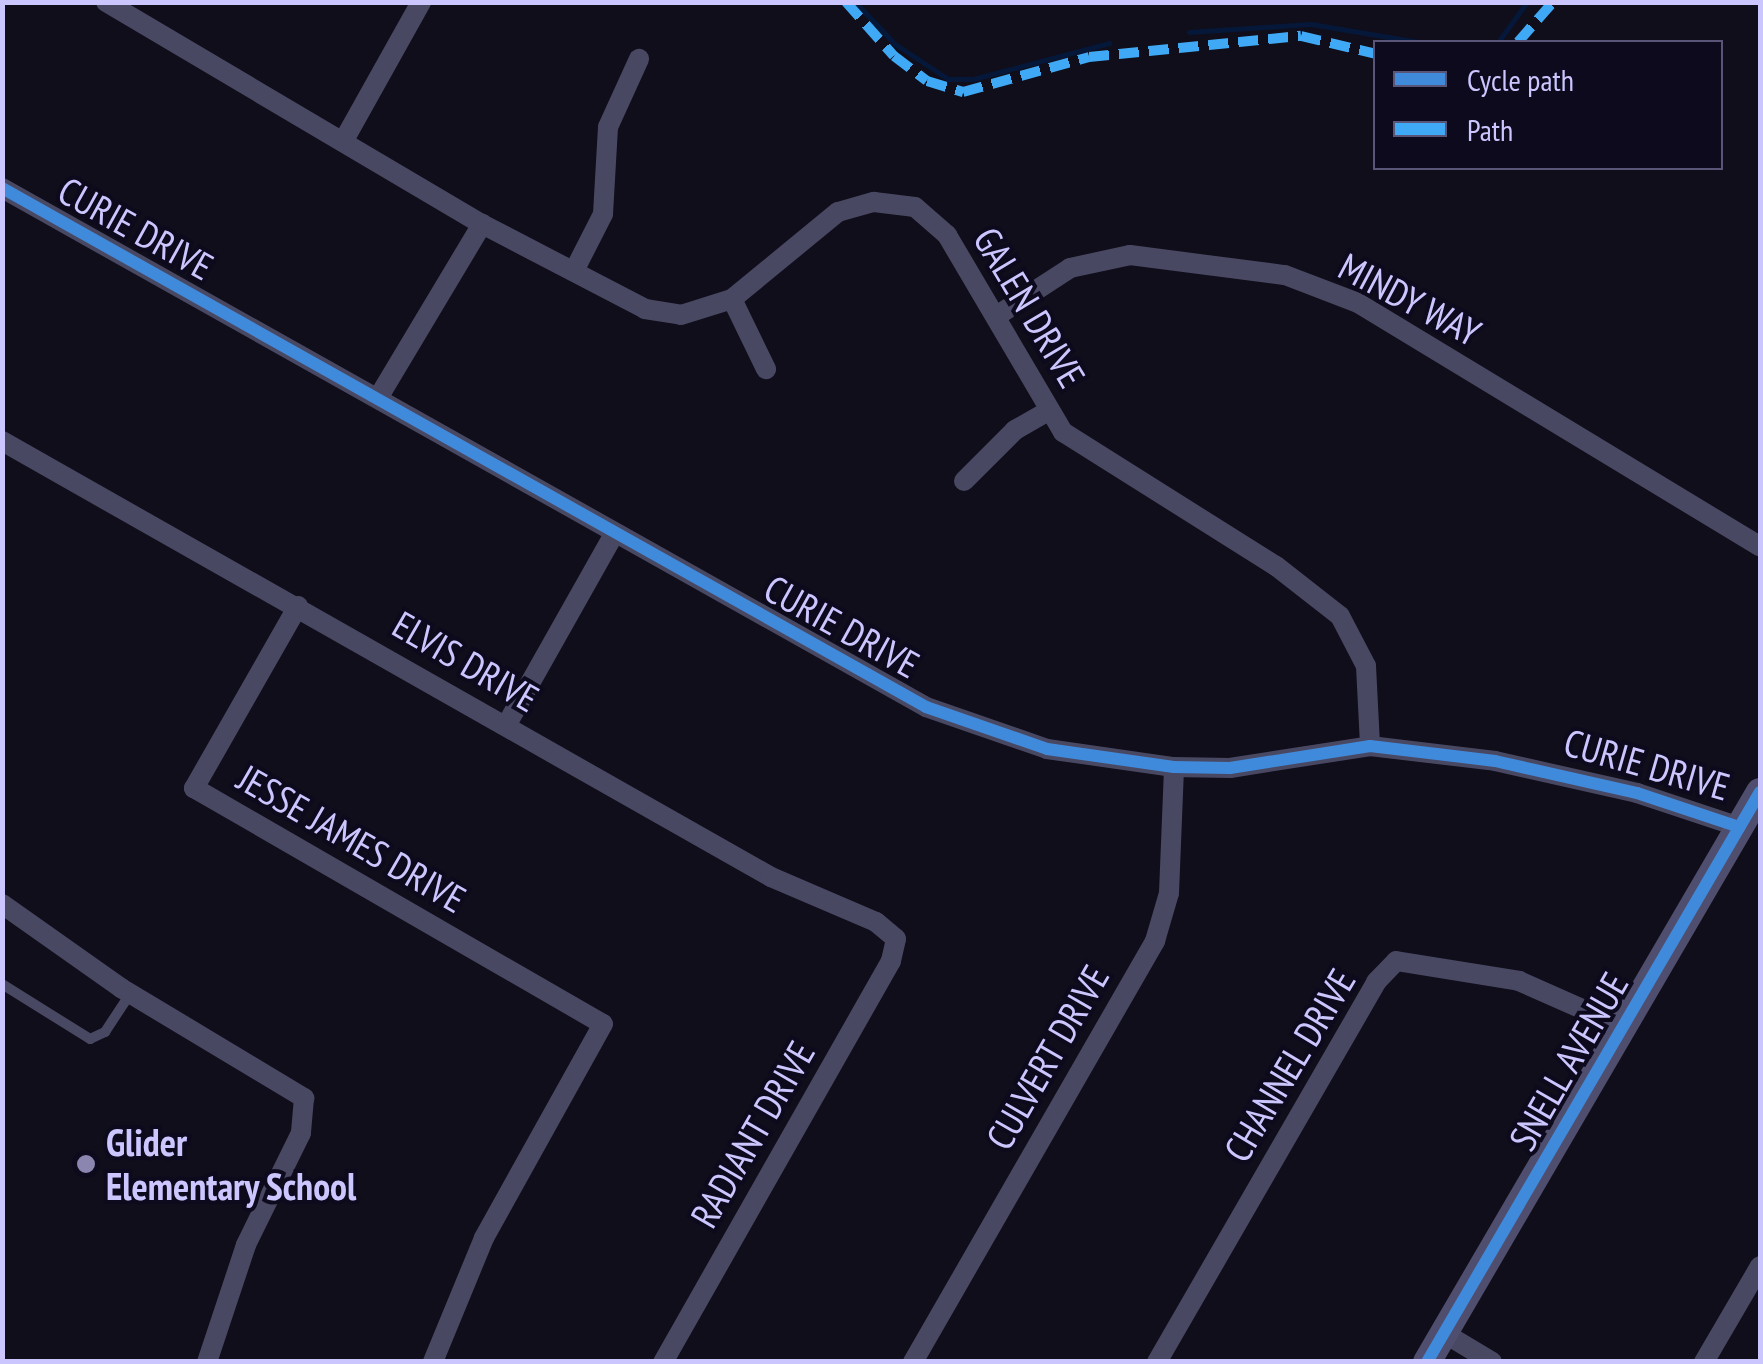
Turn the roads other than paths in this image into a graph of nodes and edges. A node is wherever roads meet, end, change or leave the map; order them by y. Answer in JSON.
{"nodes":[{"id":1,"x":421,"y":2,"type":"edge"},
{"id":2,"x":118,"y":6,"type":"edge"},
{"id":3,"x":639,"y":59,"type":"dead end"},
{"id":4,"x":344,"y":140,"type":"junction"},
{"id":5,"x":2,"y":188,"type":"edge"},
{"id":6,"x":482,"y":224,"type":"junction"},
{"id":7,"x":574,"y":271,"type":"junction"},
{"id":8,"x":732,"y":299,"type":"junction"},
{"id":9,"x":998,"y":315,"type":"junction"},
{"id":10,"x":766,"y":369,"type":"dead end"},
{"id":11,"x":378,"y":398,"type":"junction"},
{"id":12,"x":1050,"y":410,"type":"junction"},
{"id":13,"x":2,"y":440,"type":"edge"},
{"id":14,"x":964,"y":480,"type":"dead end"},
{"id":15,"x":614,"y":534,"type":"junction"},
{"id":16,"x":1760,"y":546,"type":"edge"},
{"id":17,"x":298,"y":606,"type":"junction"},
{"id":18,"x":506,"y":724,"type":"junction"},
{"id":19,"x":1370,"y":746,"type":"junction"},
{"id":20,"x":1174,"y":767,"type":"junction"},
{"id":21,"x":1760,"y":792,"type":"edge"},
{"id":22,"x":1739,"y":827,"type":"junction"},
{"id":23,"x":2,"y":904,"type":"edge"},
{"id":24,"x":896,"y":938,"type":"joint"},
{"id":25,"x":2,"y":984,"type":"edge"},
{"id":26,"x":130,"y":994,"type":"junction"},
{"id":27,"x":1623,"y":1027,"type":"junction"},
{"id":28,"x":1760,"y":1266,"type":"edge"},
{"id":29,"x":1444,"y":1333,"type":"junction"},
{"id":30,"x":207,"y":1362,"type":"edge"},
{"id":31,"x":433,"y":1362,"type":"edge"},
{"id":32,"x":663,"y":1362,"type":"edge"},
{"id":33,"x":912,"y":1362,"type":"edge"},
{"id":34,"x":1157,"y":1362,"type":"edge"},
{"id":35,"x":1427,"y":1362,"type":"edge"},
{"id":36,"x":1492,"y":1362,"type":"edge"},
{"id":37,"x":1704,"y":1362,"type":"edge"}],
"edges":[{"from":1,"to":4,"type":"street"},
{"from":2,"to":4,"type":"street","name":"GALEN DRIVE"},
{"from":3,"to":7,"type":"street"},
{"from":4,"to":6,"type":"street","name":"GALEN DRIVE"},
{"from":5,"to":11,"type":"street","name":"CURIE DRIVE"},
{"from":6,"to":7,"type":"street","name":"GALEN DRIVE"},
{"from":6,"to":11,"type":"street"},
{"from":7,"to":8,"type":"street","name":"GALEN DRIVE"},
{"from":8,"to":9,"type":"street","name":"GALEN DRIVE"},
{"from":8,"to":10,"type":"street"},
{"from":9,"to":12,"type":"street","name":"GALEN DRIVE"},
{"from":9,"to":16,"type":"street","name":"MINDY WAY"},
{"from":11,"to":15,"type":"street","name":"CURIE DRIVE"},
{"from":12,"to":14,"type":"street"},
{"from":12,"to":19,"type":"street","name":"GALEN DRIVE"},
{"from":13,"to":17,"type":"street","name":"ELVIS DRIVE"},
{"from":15,"to":18,"type":"street"},
{"from":15,"to":20,"type":"street","name":"CURIE DRIVE"},
{"from":17,"to":18,"type":"street","name":"ELVIS DRIVE"},
{"from":17,"to":31,"type":"street","name":"JESSE JAMES DRIVE"},
{"from":18,"to":24,"type":"street","name":"ELVIS DRIVE"},
{"from":19,"to":20,"type":"street","name":"CURIE DRIVE"},
{"from":19,"to":22,"type":"street","name":"CURIE DRIVE"},
{"from":20,"to":33,"type":"street","name":"CULVERT DRIVE"},
{"from":21,"to":22,"type":"street","name":"SNELL AVENUE"},
{"from":22,"to":27,"type":"street","name":"SNELL AVENUE"},
{"from":23,"to":26,"type":"street"},
{"from":24,"to":32,"type":"street","name":"RADIANT DRIVE"},
{"from":25,"to":26,"type":"lane"},
{"from":26,"to":30,"type":"street"},
{"from":27,"to":29,"type":"street","name":"SNELL AVENUE"},
{"from":27,"to":34,"type":"street","name":"CHANNEL DRIVE"},
{"from":28,"to":37,"type":"street"},
{"from":29,"to":35,"type":"street","name":"SNELL AVENUE"},
{"from":29,"to":36,"type":"street"}]}
